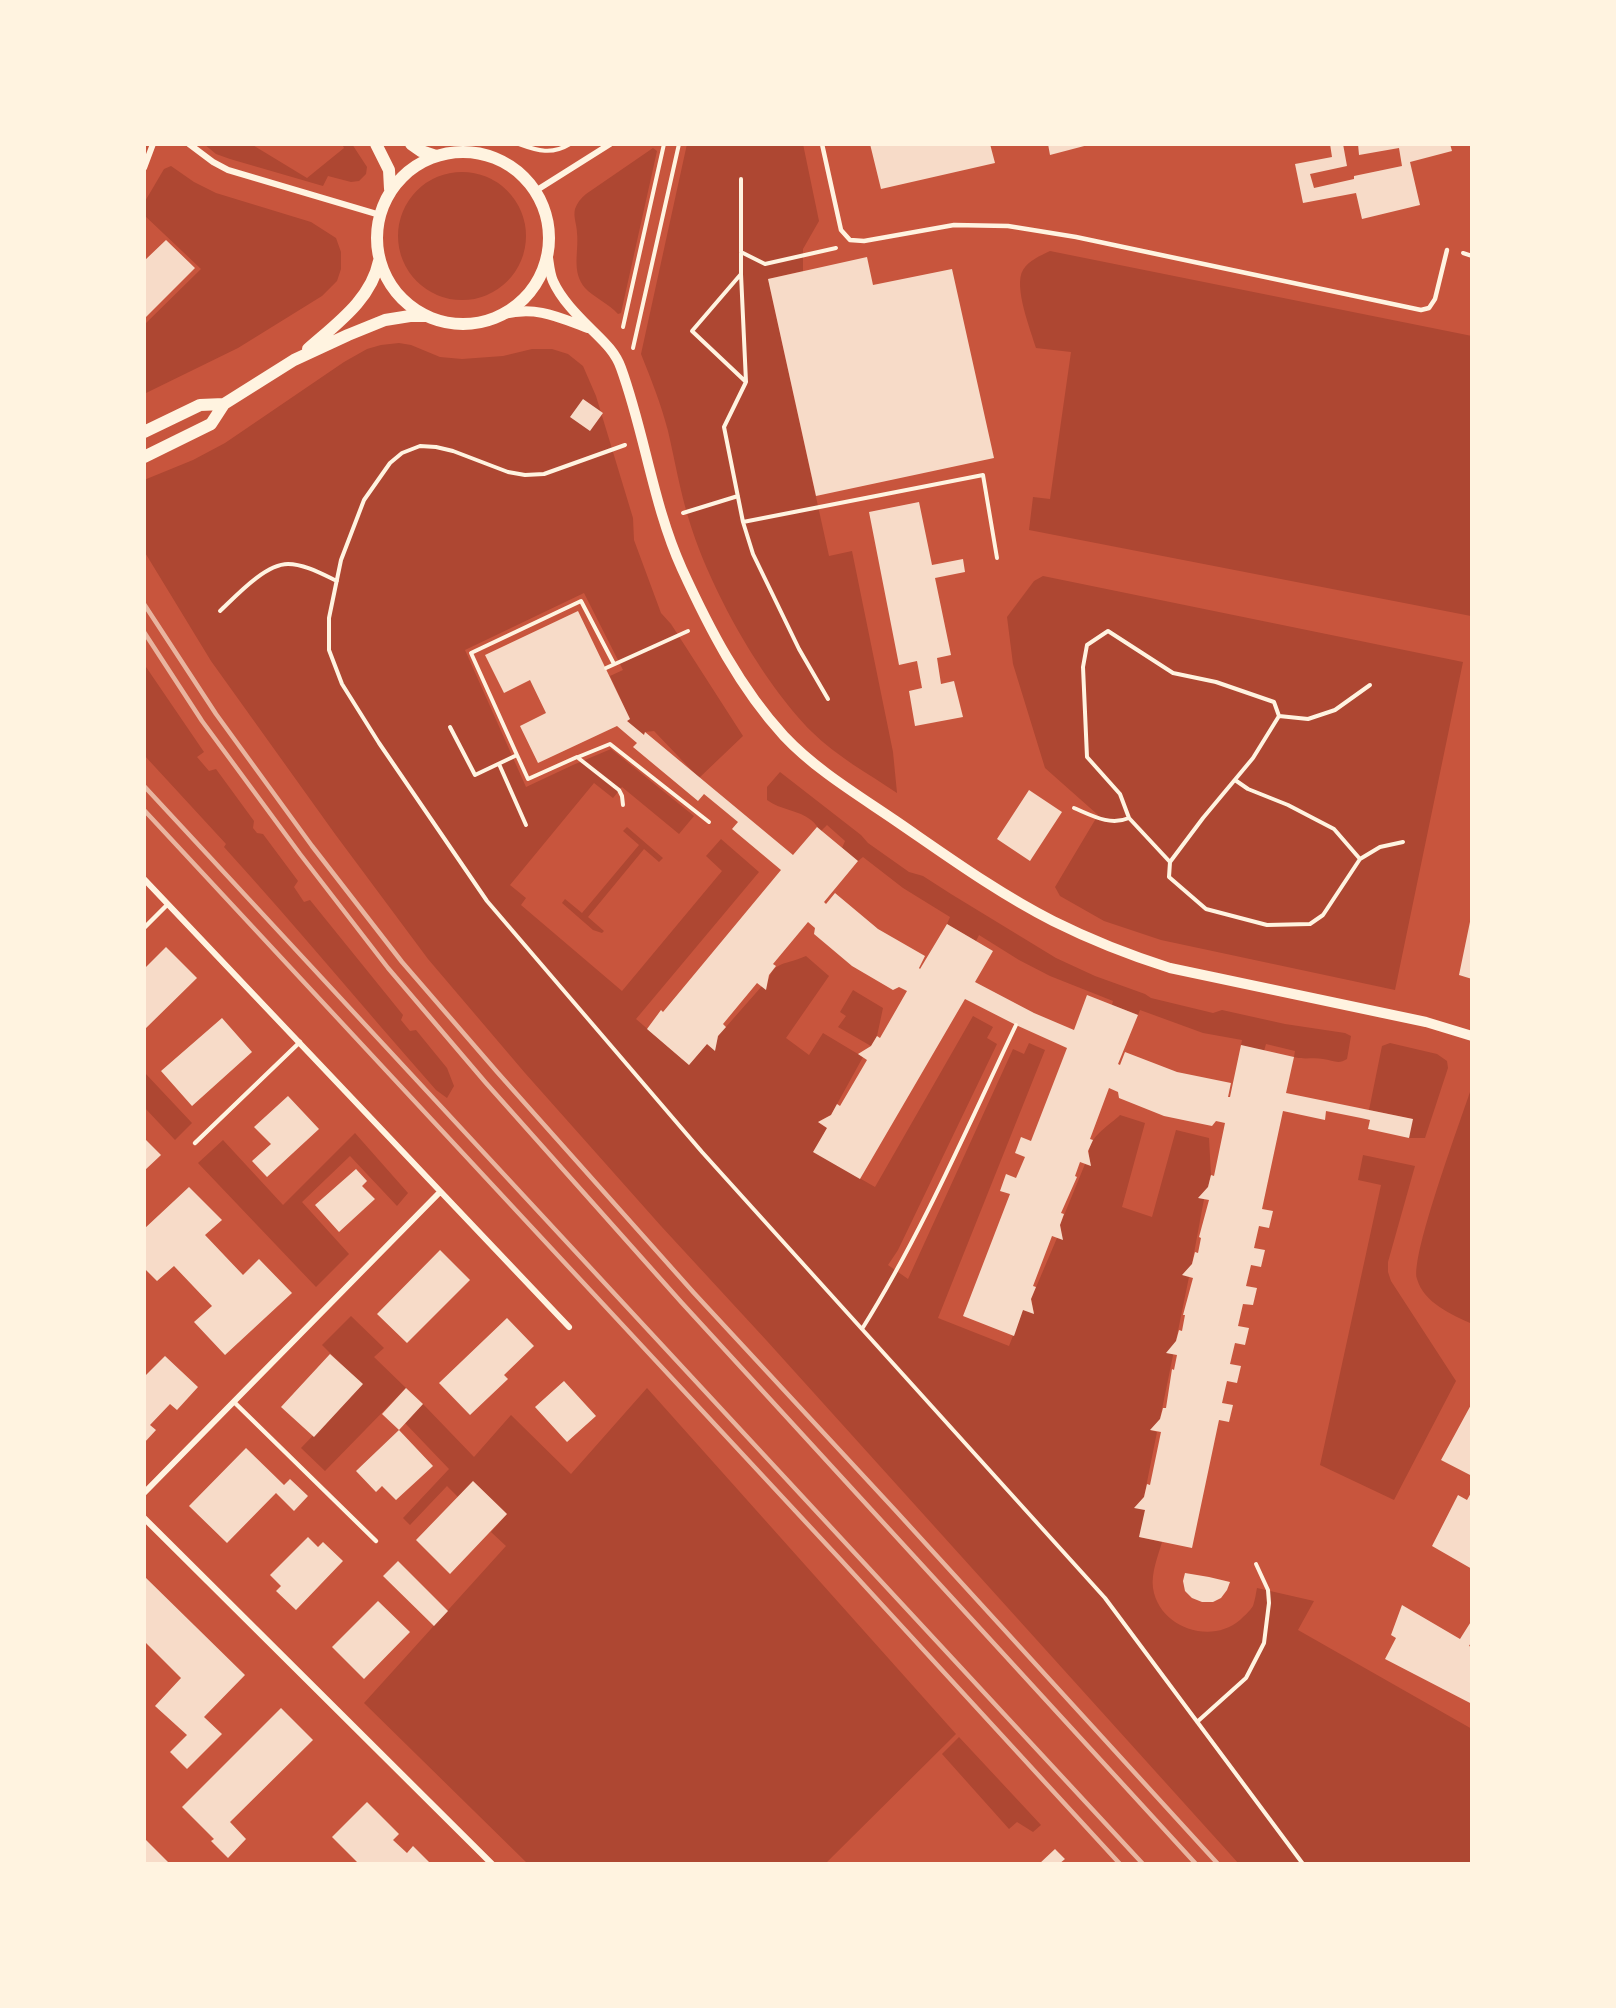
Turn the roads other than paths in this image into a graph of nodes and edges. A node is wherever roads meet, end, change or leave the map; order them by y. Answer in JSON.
{"nodes":[{"id":1,"x":153,"y":144,"type":"edge"},
{"id":2,"x":189,"y":144,"type":"edge"},
{"id":3,"x":376,"y":144,"type":"edge"},
{"id":4,"x":411,"y":144,"type":"edge"},
{"id":5,"x":610,"y":144,"type":"edge"},
{"id":6,"x":822,"y":144,"type":"edge"},
{"id":7,"x":436,"y":156,"type":"junction"},
{"id":8,"x":144,"y":168,"type":"edge"},
{"id":9,"x":390,"y":189,"type":"junction"},
{"id":10,"x":537,"y":190,"type":"junction"},
{"id":11,"x":380,"y":214,"type":"junction"},
{"id":12,"x":1447,"y":250,"type":"dead end"},
{"id":13,"x":547,"y":252,"type":"junction"},
{"id":14,"x":379,"y":261,"type":"junction"},
{"id":15,"x":504,"y":314,"type":"junction"},
{"id":16,"x":426,"y":316,"type":"junction"},
{"id":17,"x":591,"y":329,"type":"junction"},
{"id":18,"x":294,"y":360,"type":"junction"},
{"id":19,"x":224,"y":404,"type":"junction"},
{"id":20,"x":144,"y":432,"type":"edge"},
{"id":21,"x":144,"y":457,"type":"edge"},
{"id":22,"x":144,"y":879,"type":"edge"},
{"id":23,"x":168,"y":904,"type":"junction"},
{"id":24,"x":144,"y":927,"type":"edge"},
{"id":25,"x":1472,"y":1036,"type":"edge"},
{"id":26,"x":300,"y":1042,"type":"junction"},
{"id":27,"x":195,"y":1143,"type":"dead end"},
{"id":28,"x":440,"y":1192,"type":"junction"},
{"id":29,"x":569,"y":1327,"type":"dead end"},
{"id":30,"x":234,"y":1402,"type":"junction"},
{"id":31,"x":144,"y":1493,"type":"edge"},
{"id":32,"x":144,"y":1518,"type":"edge"},
{"id":33,"x":376,"y":1541,"type":"dead end"},
{"id":34,"x":492,"y":1864,"type":"edge"}],
"edges":[{"from":1,"to":8,"type":"street"},
{"from":2,"to":11,"type":"street"},
{"from":3,"to":9,"type":"main road"},
{"from":4,"to":7,"type":"main road"},
{"from":5,"to":10,"type":"street"},
{"from":6,"to":12,"type":"lane"},
{"from":7,"to":9,"type":"main road"},
{"from":7,"to":10,"type":"main road"},
{"from":9,"to":11,"type":"main road"},
{"from":10,"to":13,"type":"main road"},
{"from":11,"to":14,"type":"main road"},
{"from":13,"to":15,"type":"main road"},
{"from":13,"to":17,"type":"street"},
{"from":14,"to":16,"type":"main road"},
{"from":14,"to":18,"type":"main road"},
{"from":15,"to":16,"type":"main road"},
{"from":15,"to":17,"type":"street"},
{"from":16,"to":18,"type":"main road"},
{"from":17,"to":25,"type":"street"},
{"from":18,"to":19,"type":"main road"},
{"from":19,"to":20,"type":"main road"},
{"from":19,"to":21,"type":"main road"},
{"from":22,"to":23,"type":"street"},
{"from":23,"to":24,"type":"lane"},
{"from":23,"to":26,"type":"street"},
{"from":26,"to":27,"type":"lane"},
{"from":26,"to":28,"type":"street"},
{"from":28,"to":29,"type":"street"},
{"from":28,"to":30,"type":"street"},
{"from":30,"to":31,"type":"street"},
{"from":30,"to":33,"type":"lane"},
{"from":32,"to":34,"type":"street"}]}
